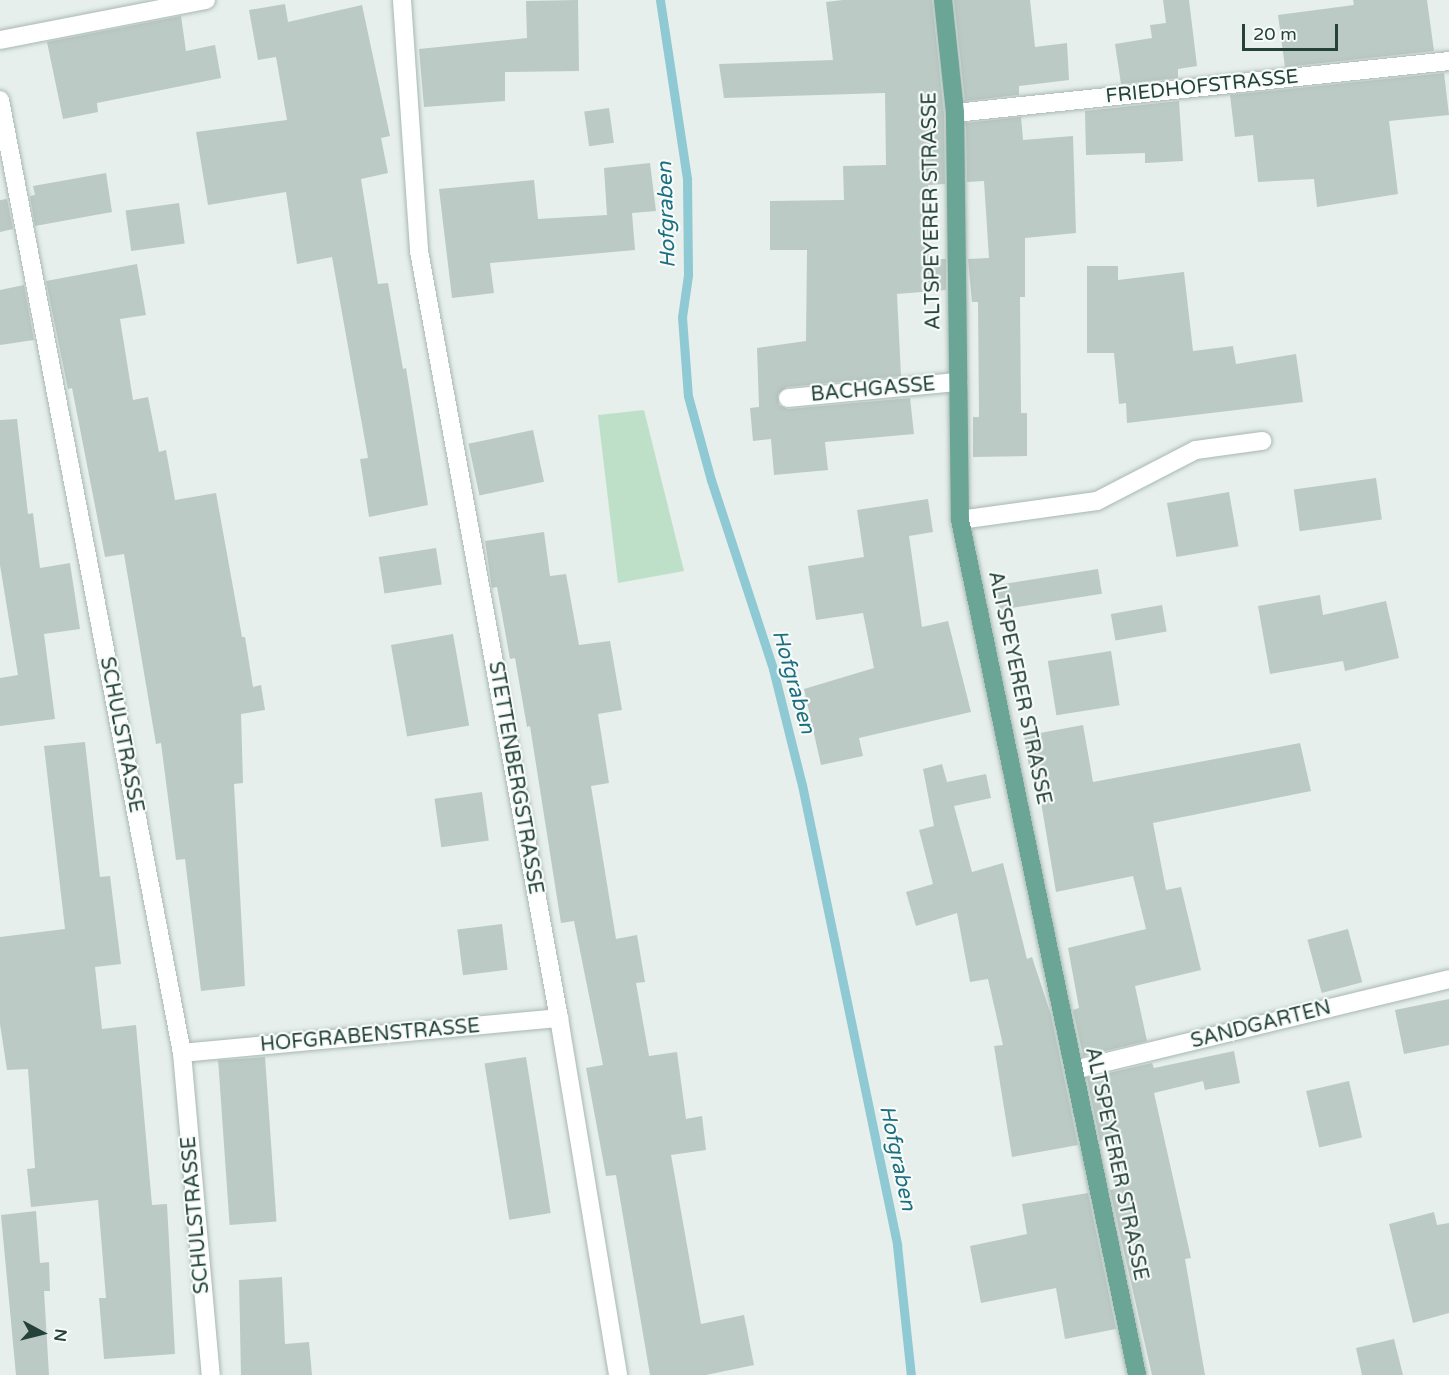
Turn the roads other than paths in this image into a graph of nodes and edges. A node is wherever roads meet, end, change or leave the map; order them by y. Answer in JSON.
{"nodes":[{"id":1,"x":206,"y":0,"type":"edge"},
{"id":2,"x":402,"y":0,"type":"edge"},
{"id":3,"x":943,"y":0,"type":"edge"},
{"id":4,"x":0,"y":40,"type":"edge"},
{"id":5,"x":1449,"y":61,"type":"edge"},
{"id":6,"x":0,"y":100,"type":"edge"},
{"id":7,"x":956,"y":113,"type":"junction"},
{"id":8,"x":958,"y":382,"type":"junction"},
{"id":9,"x":788,"y":398,"type":"dead end"},
{"id":10,"x":1262,"y":441,"type":"dead end"},
{"id":11,"x":960,"y":519,"type":"junction"},
{"id":12,"x":1449,"y":979,"type":"edge"},
{"id":13,"x":559,"y":1018,"type":"junction"},
{"id":14,"x":182,"y":1053,"type":"junction"},
{"id":15,"x":1074,"y":1070,"type":"junction"},
{"id":16,"x":211,"y":1375,"type":"edge"},
{"id":17,"x":618,"y":1375,"type":"edge"},
{"id":18,"x":1137,"y":1375,"type":"edge"}],
"edges":[{"from":1,"to":4,"type":"street"},
{"from":2,"to":13,"type":"street","name":"STETTENBERGSTRASSE"},
{"from":3,"to":7,"type":"main road","name":"ALTSPEYERER STRASSE"},
{"from":5,"to":7,"type":"street","name":"FRIEDHOFSTRASSE"},
{"from":6,"to":14,"type":"street","name":"SCHULSTRASSE"},
{"from":7,"to":8,"type":"main road","name":"ALTSPEYERER STRASSE"},
{"from":8,"to":9,"type":"street","name":"BACHGASSE"},
{"from":8,"to":11,"type":"main road","name":"ALTSPEYERER STRASSE"},
{"from":10,"to":11,"type":"street"},
{"from":11,"to":15,"type":"main road","name":"ALTSPEYERER STRASSE"},
{"from":12,"to":15,"type":"street","name":"SANDGARTEN"},
{"from":13,"to":14,"type":"street","name":"HOFGRABENSTRASSE"},
{"from":13,"to":17,"type":"street","name":"STETTENBERGSTRASSE"},
{"from":14,"to":16,"type":"street","name":"SCHULSTRASSE"},
{"from":15,"to":18,"type":"main road","name":"ALTSPEYERER STRASSE"}]}
